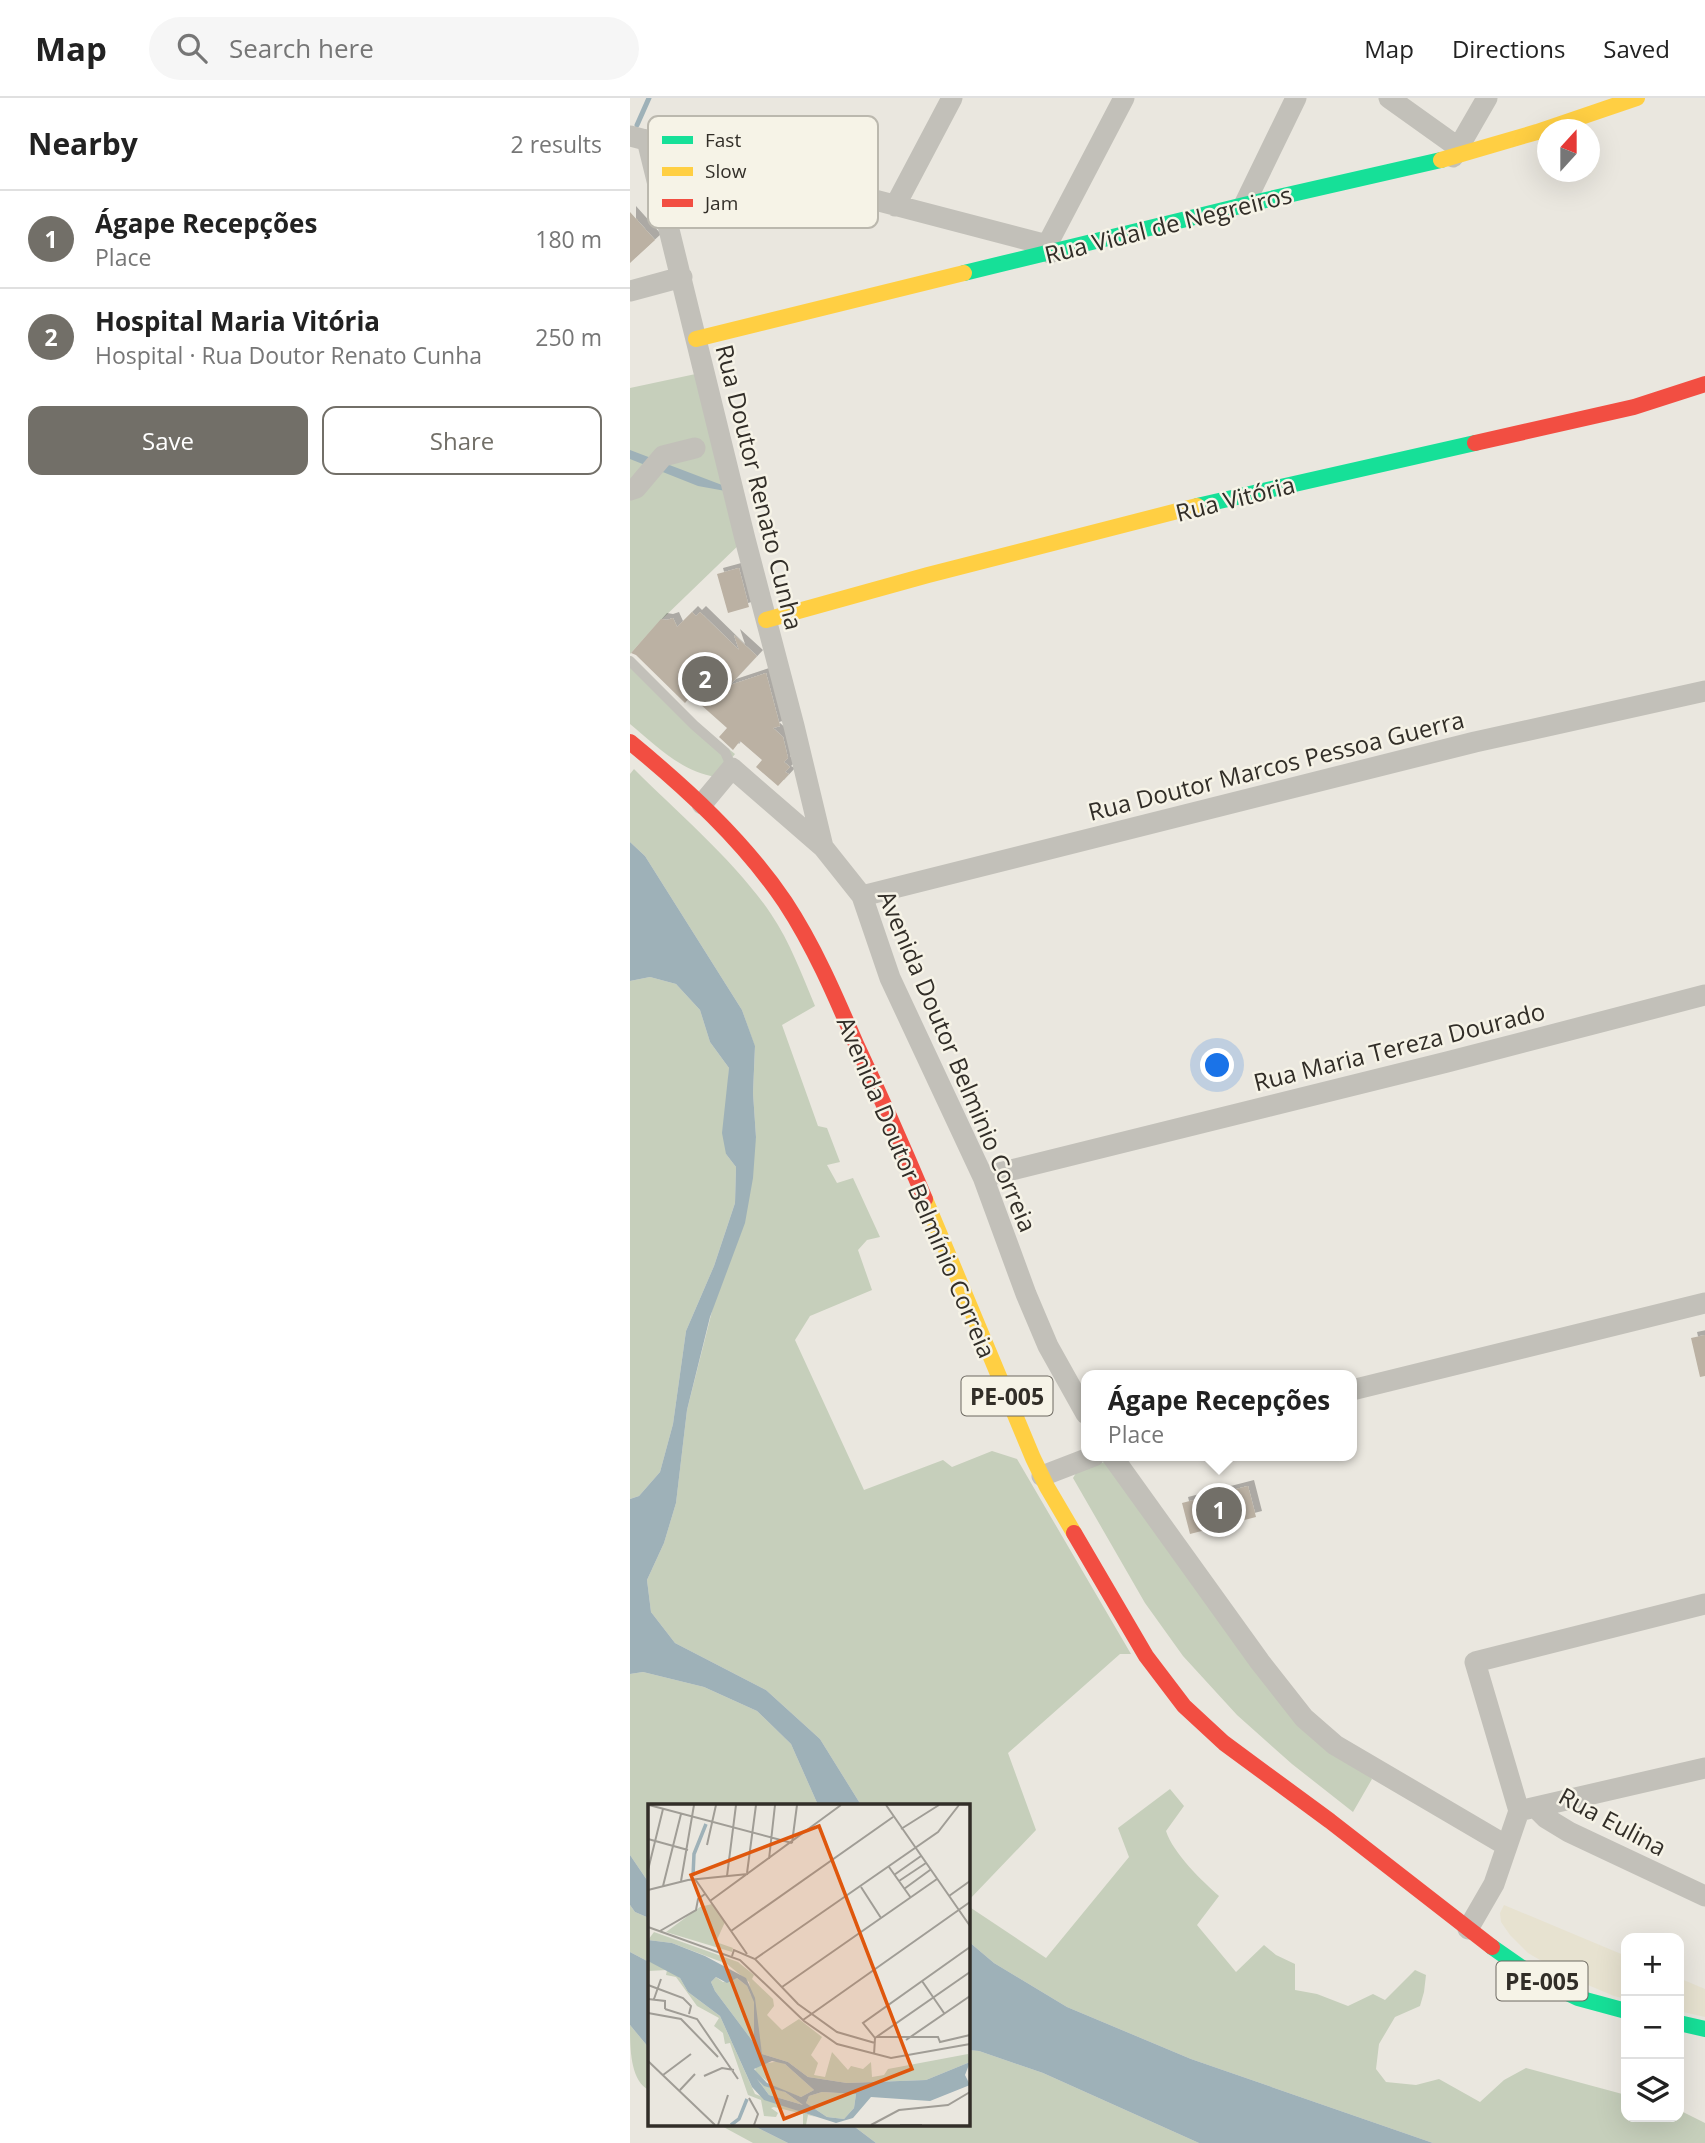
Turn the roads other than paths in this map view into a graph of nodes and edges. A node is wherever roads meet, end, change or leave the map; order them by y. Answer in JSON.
{"nodes":[{"id":1,"x":952,"y":98,"type":"edge"},
{"id":2,"x":1124,"y":98,"type":"edge"},
{"id":3,"x":1296,"y":98,"type":"edge"},
{"id":4,"x":1389,"y":98,"type":"edge"},
{"id":5,"x":1487,"y":98,"type":"edge"},
{"id":6,"x":1637,"y":98,"type":"edge"},
{"id":7,"x":639,"y":138,"type":"edge"},
{"id":8,"x":1456,"y":152,"type":"junction"},
{"id":9,"x":648,"y":167,"type":"edge"},
{"id":10,"x":878,"y":201,"type":"edge"},
{"id":11,"x":1244,"y":205,"type":"junction"},
{"id":12,"x":895,"y":206,"type":"junction"},
{"id":13,"x":667,"y":228,"type":"edge"},
{"id":14,"x":1048,"y":249,"type":"junction"},
{"id":15,"x":682,"y":277,"type":"junction"},
{"id":16,"x":630,"y":291,"type":"edge"},
{"id":17,"x":696,"y":339,"type":"junction"},
{"id":18,"x":1705,"y":384,"type":"edge"},
{"id":19,"x":721,"y":439,"type":"junction"},
{"id":20,"x":630,"y":490,"type":"edge"},
{"id":21,"x":766,"y":620,"type":"junction"},
{"id":22,"x":630,"y":661,"type":"edge"},
{"id":23,"x":1705,"y":691,"type":"edge"},
{"id":24,"x":630,"y":742,"type":"edge"},
{"id":25,"x":732,"y":768,"type":"junction"},
{"id":26,"x":702,"y":804,"type":"junction"},
{"id":27,"x":823,"y":847,"type":"junction"},
{"id":28,"x":862,"y":896,"type":"junction"},
{"id":29,"x":1705,"y":995,"type":"edge"},
{"id":30,"x":983,"y":1177,"type":"junction"},
{"id":31,"x":1705,"y":1303,"type":"edge"},
{"id":32,"x":1357,"y":1389,"type":"edge"},
{"id":33,"x":1081,"y":1406,"type":"edge"},
{"id":34,"x":1081,"y":1461,"type":"edge"},
{"id":35,"x":1116,"y":1461,"type":"edge"},
{"id":36,"x":1042,"y":1476,"type":"junction"},
{"id":37,"x":1705,"y":1604,"type":"edge"},
{"id":38,"x":1705,"y":1768,"type":"edge"},
{"id":39,"x":1527,"y":1810,"type":"junction"},
{"id":40,"x":1507,"y":1846,"type":"junction"},
{"id":41,"x":1705,"y":1896,"type":"edge"},
{"id":42,"x":1468,"y":1929,"type":"junction"},
{"id":43,"x":1621,"y":2010,"type":"edge"},
{"id":44,"x":1684,"y":2024,"type":"edge"},
{"id":45,"x":1705,"y":2029,"type":"edge"}],
"edges":[{"from":1,"to":12,"type":"street"},
{"from":2,"to":14,"type":"street"},
{"from":3,"to":11,"type":"street"},
{"from":4,"to":8,"type":"street"},
{"from":5,"to":8,"type":"street"},
{"from":6,"to":8,"type":"street","name":"Rua Vidal de Negreiros"},
{"from":7,"to":9,"type":"street","name":"Rua Doutor Renato Cunha"},
{"from":8,"to":11,"type":"street","name":"Rua Vidal de Negreiros"},
{"from":10,"to":12,"type":"street"},
{"from":11,"to":14,"type":"street","name":"Rua Vidal de Negreiros"},
{"from":12,"to":14,"type":"street"},
{"from":13,"to":15,"type":"street","name":"Rua Doutor Renato Cunha"},
{"from":14,"to":17,"type":"street","name":"Rua Vidal de Negreiros"},
{"from":15,"to":16,"type":"street"},
{"from":15,"to":17,"type":"street","name":"Rua Doutor Renato Cunha"},
{"from":17,"to":19,"type":"street","name":"Rua Doutor Renato Cunha"},
{"from":18,"to":21,"type":"street","name":"Rua Vitória"},
{"from":19,"to":20,"type":"street"},
{"from":19,"to":21,"type":"street","name":"Rua Doutor Renato Cunha"},
{"from":21,"to":27,"type":"street","name":"Rua Doutor Renato Cunha"},
{"from":22,"to":25,"type":"lane"},
{"from":23,"to":28,"type":"street","name":"Rua Doutor Marcos Pessoa Guerra"},
{"from":24,"to":26,"type":"street","name":"Avenida Doutor Belmínio Correia","number":"PE-005"},
{"from":25,"to":26,"type":"street"},
{"from":25,"to":27,"type":"street","name":"Avenida Doutor Belminio Correia"},
{"from":26,"to":36,"type":"street","name":"Avenida Doutor Belmínio Correia","number":"PE-005"},
{"from":27,"to":28,"type":"street","name":"Avenida Doutor Belminio Correia"},
{"from":28,"to":30,"type":"street","name":"Avenida Doutor Belminio Correia"},
{"from":29,"to":30,"type":"street","name":"Rua Maria Tereza Dourado"},
{"from":30,"to":33,"type":"street","name":"Avenida Doutor Belminio Correia"},
{"from":31,"to":32,"type":"street"},
{"from":34,"to":36,"type":"street"},
{"from":35,"to":40,"type":"street"},
{"from":36,"to":42,"type":"street","name":"Avenida Doutor Belmínio Correia","number":"PE-005"},
{"from":37,"to":39,"type":"street"},
{"from":38,"to":39,"type":"street"},
{"from":39,"to":40,"type":"street"},
{"from":39,"to":41,"type":"street","name":"Rua Eulina"},
{"from":40,"to":42,"type":"street"},
{"from":42,"to":43,"type":"street","name":"Avenida Doutor Belmínio Correia","number":"PE-005"},
{"from":44,"to":45,"type":"street"}]}
